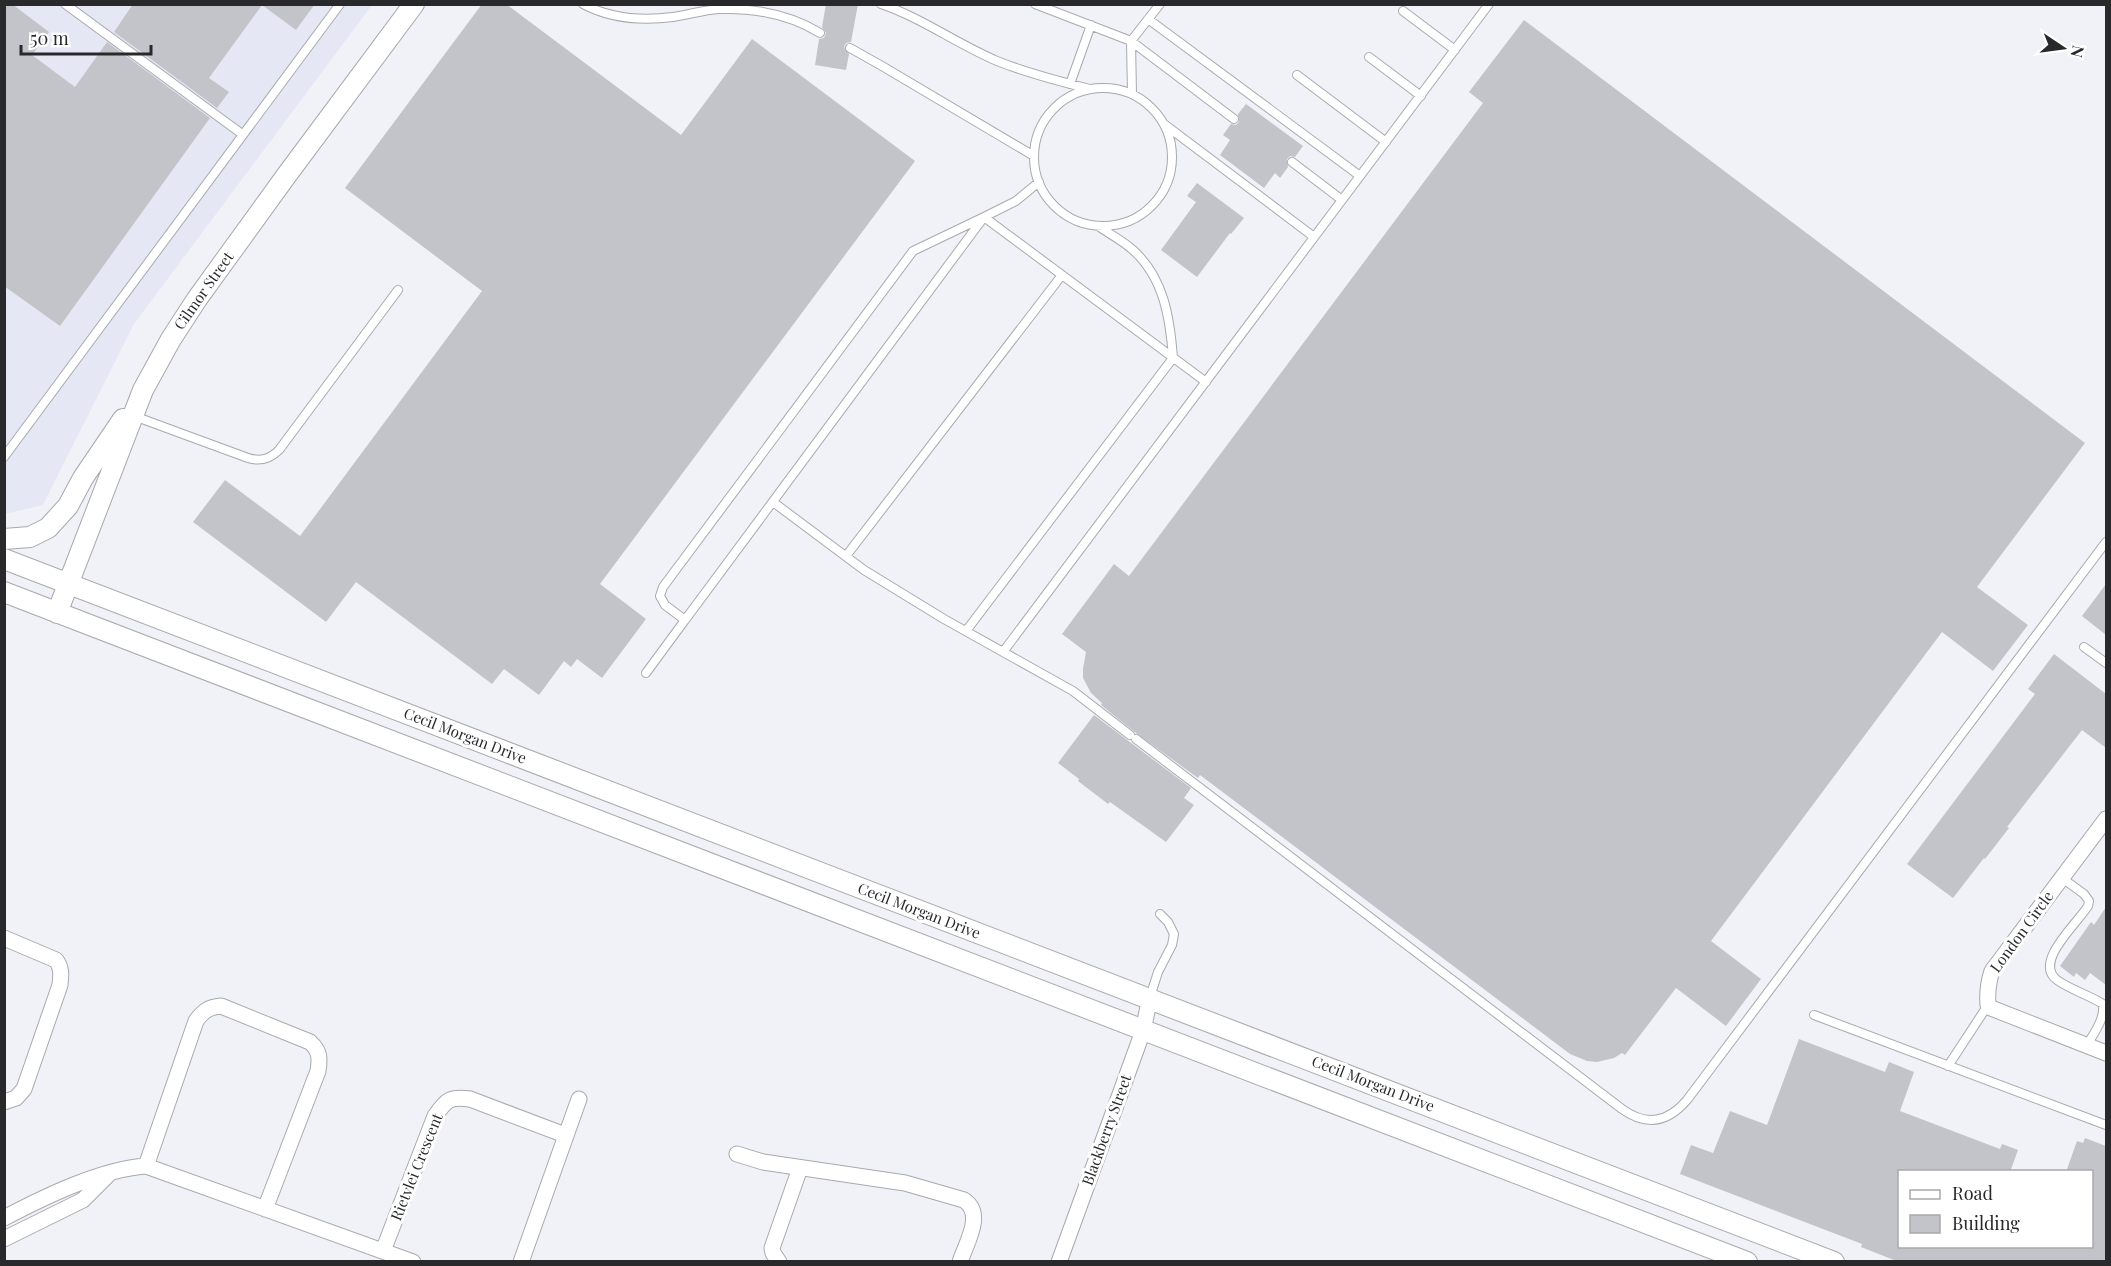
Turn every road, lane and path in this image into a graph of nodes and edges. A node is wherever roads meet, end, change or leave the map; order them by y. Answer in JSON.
{"nodes":[{"id":1,"x":65,"y":4,"type":"edge"},
{"id":2,"x":340,"y":4,"type":"edge"},
{"id":3,"x":414,"y":4,"type":"edge"},
{"id":4,"x":583,"y":4,"type":"edge"},
{"id":5,"x":610,"y":4,"type":"edge"},
{"id":6,"x":881,"y":4,"type":"edge"},
{"id":7,"x":1035,"y":4,"type":"edge"},
{"id":8,"x":1160,"y":4,"type":"edge"},
{"id":9,"x":1489,"y":4,"type":"edge"},
{"id":10,"x":1403,"y":11,"type":"dead end"},
{"id":11,"x":604,"y":13,"type":"junction"},
{"id":12,"x":1148,"y":20,"type":"junction"},
{"id":13,"x":1091,"y":26,"type":"junction"},
{"id":14,"x":820,"y":33,"type":"dead end"},
{"id":15,"x":1131,"y":41,"type":"junction"},
{"id":16,"x":850,"y":48,"type":"dead end"},
{"id":17,"x":1455,"y":50,"type":"junction"},
{"id":18,"x":1369,"y":57,"type":"dead end"},
{"id":19,"x":1298,"y":75,"type":"dead end"},
{"id":20,"x":1070,"y":84,"type":"junction"},
{"id":21,"x":1091,"y":89,"type":"junction"},
{"id":22,"x":1132,"y":94,"type":"junction"},
{"id":23,"x":1421,"y":96,"type":"junction"},
{"id":24,"x":1234,"y":119,"type":"dead end"},
{"id":25,"x":1163,"y":123,"type":"junction"},
{"id":26,"x":242,"y":134,"type":"junction"},
{"id":27,"x":1386,"y":142,"type":"junction"},
{"id":28,"x":1034,"y":156,"type":"junction"},
{"id":29,"x":1292,"y":162,"type":"dead end"},
{"id":30,"x":1360,"y":176,"type":"junction"},
{"id":31,"x":1039,"y":182,"type":"junction"},
{"id":32,"x":1342,"y":200,"type":"junction"},
{"id":33,"x":984,"y":217,"type":"junction"},
{"id":34,"x":1098,"y":226,"type":"junction"},
{"id":35,"x":1314,"y":237,"type":"junction"},
{"id":36,"x":1062,"y":275,"type":"junction"},
{"id":37,"x":398,"y":290,"type":"dead end"},
{"id":38,"x":1173,"y":358,"type":"junction"},
{"id":39,"x":1206,"y":382,"type":"junction"},
{"id":40,"x":143,"y":390,"type":"junction"},
{"id":41,"x":133,"y":416,"type":"junction"},
{"id":42,"x":4,"y":457,"type":"edge"},
{"id":43,"x":773,"y":502,"type":"junction"},
{"id":44,"x":4,"y":539,"type":"edge"},
{"id":45,"x":2106,"y":542,"type":"edge"},
{"id":46,"x":846,"y":556,"type":"junction"},
{"id":47,"x":4,"y":559,"type":"edge"},
{"id":48,"x":68,"y":584,"type":"junction"},
{"id":49,"x":4,"y":592,"type":"edge"},
{"id":50,"x":57,"y":613,"type":"junction"},
{"id":51,"x":685,"y":620,"type":"junction"},
{"id":52,"x":966,"y":631,"type":"junction"},
{"id":53,"x":2084,"y":647,"type":"dead end"},
{"id":54,"x":1003,"y":652,"type":"junction"},
{"id":55,"x":2106,"y":663,"type":"edge"},
{"id":56,"x":645,"y":674,"type":"dead end"},
{"id":57,"x":2106,"y":819,"type":"edge"},
{"id":58,"x":2062,"y":878,"type":"junction"},
{"id":59,"x":1160,"y":914,"type":"dead end"},
{"id":60,"x":4,"y":938,"type":"edge"},
{"id":61,"x":1149,"y":997,"type":"junction"},
{"id":62,"x":1988,"y":1005,"type":"junction"},
{"id":63,"x":1814,"y":1015,"type":"dead end"},
{"id":64,"x":1143,"y":1031,"type":"junction"},
{"id":65,"x":2086,"y":1045,"type":"junction"},
{"id":66,"x":2106,"y":1053,"type":"edge"},
{"id":67,"x":1948,"y":1066,"type":"junction"},
{"id":68,"x":579,"y":1099,"type":"dead end"},
{"id":69,"x":4,"y":1102,"type":"edge"},
{"id":70,"x":2106,"y":1125,"type":"edge"},
{"id":71,"x":565,"y":1136,"type":"junction"},
{"id":72,"x":737,"y":1154,"type":"dead end"},
{"id":73,"x":146,"y":1166,"type":"junction"},
{"id":74,"x":801,"y":1168,"type":"junction"},
{"id":75,"x":111,"y":1172,"type":"junction"},
{"id":76,"x":265,"y":1209,"type":"junction"},
{"id":77,"x":4,"y":1218,"type":"edge"},
{"id":78,"x":4,"y":1239,"type":"edge"},
{"id":79,"x":383,"y":1251,"type":"junction"},
{"id":80,"x":413,"y":1262,"type":"edge"},
{"id":81,"x":521,"y":1262,"type":"edge"},
{"id":82,"x":779,"y":1262,"type":"edge"},
{"id":83,"x":960,"y":1262,"type":"edge"},
{"id":84,"x":1059,"y":1262,"type":"edge"},
{"id":85,"x":1747,"y":1262,"type":"edge"},
{"id":86,"x":1834,"y":1262,"type":"edge"}],
"edges":[{"from":1,"to":26,"type":"lane"},
{"from":2,"to":26,"type":"lane"},
{"from":3,"to":40,"type":"street","name":"Cilmor Street"},
{"from":4,"to":11,"type":"lane"},
{"from":5,"to":11,"type":"lane"},
{"from":6,"to":20,"type":"lane"},
{"from":7,"to":13,"type":"lane"},
{"from":8,"to":12,"type":"lane"},
{"from":9,"to":17,"type":"lane"},
{"from":10,"to":17,"type":"lane"},
{"from":11,"to":14,"type":"lane"},
{"from":12,"to":15,"type":"lane"},
{"from":12,"to":30,"type":"lane"},
{"from":13,"to":15,"type":"lane"},
{"from":13,"to":20,"type":"lane"},
{"from":15,"to":22,"type":"lane"},
{"from":15,"to":24,"type":"lane"},
{"from":16,"to":28,"type":"lane"},
{"from":17,"to":23,"type":"lane"},
{"from":18,"to":23,"type":"lane"},
{"from":19,"to":27,"type":"lane"},
{"from":20,"to":21,"type":"lane"},
{"from":21,"to":22,"type":"lane"},
{"from":21,"to":28,"type":"lane"},
{"from":22,"to":25,"type":"lane"},
{"from":23,"to":27,"type":"lane"},
{"from":25,"to":34,"type":"lane"},
{"from":25,"to":35,"type":"lane"},
{"from":26,"to":42,"type":"lane"},
{"from":27,"to":30,"type":"lane"},
{"from":28,"to":31,"type":"lane"},
{"from":29,"to":32,"type":"lane"},
{"from":30,"to":32,"type":"lane"},
{"from":31,"to":33,"type":"lane"},
{"from":31,"to":34,"type":"lane"},
{"from":32,"to":35,"type":"lane"},
{"from":33,"to":36,"type":"lane"},
{"from":33,"to":43,"type":"lane"},
{"from":33,"to":51,"type":"lane"},
{"from":34,"to":38,"type":"lane"},
{"from":35,"to":39,"type":"lane"},
{"from":36,"to":38,"type":"lane"},
{"from":36,"to":46,"type":"lane"},
{"from":37,"to":41,"type":"lane"},
{"from":38,"to":39,"type":"lane"},
{"from":38,"to":52,"type":"lane"},
{"from":39,"to":54,"type":"lane"},
{"from":40,"to":41,"type":"street","name":"Cilmor Street"},
{"from":40,"to":44,"type":"street"},
{"from":41,"to":48,"type":"street","name":"Cilmor Street"},
{"from":43,"to":46,"type":"lane"},
{"from":43,"to":51,"type":"lane"},
{"from":45,"to":54,"type":"lane"},
{"from":46,"to":52,"type":"lane"},
{"from":47,"to":48,"type":"street","name":"Cecil Morgan Drive"},
{"from":48,"to":50,"type":"street","name":"Cilmor Street"},
{"from":48,"to":61,"type":"street","name":"Cecil Morgan Drive"},
{"from":49,"to":50,"type":"street","name":"Cecil Morgan Drive"},
{"from":50,"to":64,"type":"street","name":"Cecil Morgan Drive"},
{"from":51,"to":56,"type":"lane"},
{"from":52,"to":54,"type":"lane"},
{"from":53,"to":55,"type":"lane"},
{"from":57,"to":58,"type":"street","name":"London Circle"},
{"from":58,"to":62,"type":"street","name":"London Circle"},
{"from":58,"to":65,"type":"lane"},
{"from":59,"to":61,"type":"lane"},
{"from":60,"to":69,"type":"street"},
{"from":61,"to":64,"type":"street","name":"Blackberry Street"},
{"from":61,"to":86,"type":"street","name":"Cecil Morgan Drive"},
{"from":62,"to":65,"type":"street"},
{"from":62,"to":67,"type":"lane"},
{"from":63,"to":67,"type":"lane"},
{"from":64,"to":84,"type":"street","name":"Blackberry Street"},
{"from":64,"to":85,"type":"street","name":"Cecil Morgan Drive"},
{"from":65,"to":66,"type":"street"},
{"from":67,"to":70,"type":"lane"},
{"from":68,"to":71,"type":"street"},
{"from":71,"to":79,"type":"street","name":"Rietvlei Crescent"},
{"from":71,"to":81,"type":"street"},
{"from":72,"to":74,"type":"street"},
{"from":73,"to":75,"type":"street"},
{"from":73,"to":76,"type":"street"},
{"from":73,"to":76,"type":"street"},
{"from":74,"to":82,"type":"street"},
{"from":74,"to":83,"type":"street"},
{"from":75,"to":77,"type":"street"},
{"from":75,"to":78,"type":"street"},
{"from":76,"to":79,"type":"street"},
{"from":79,"to":80,"type":"street"}]}
